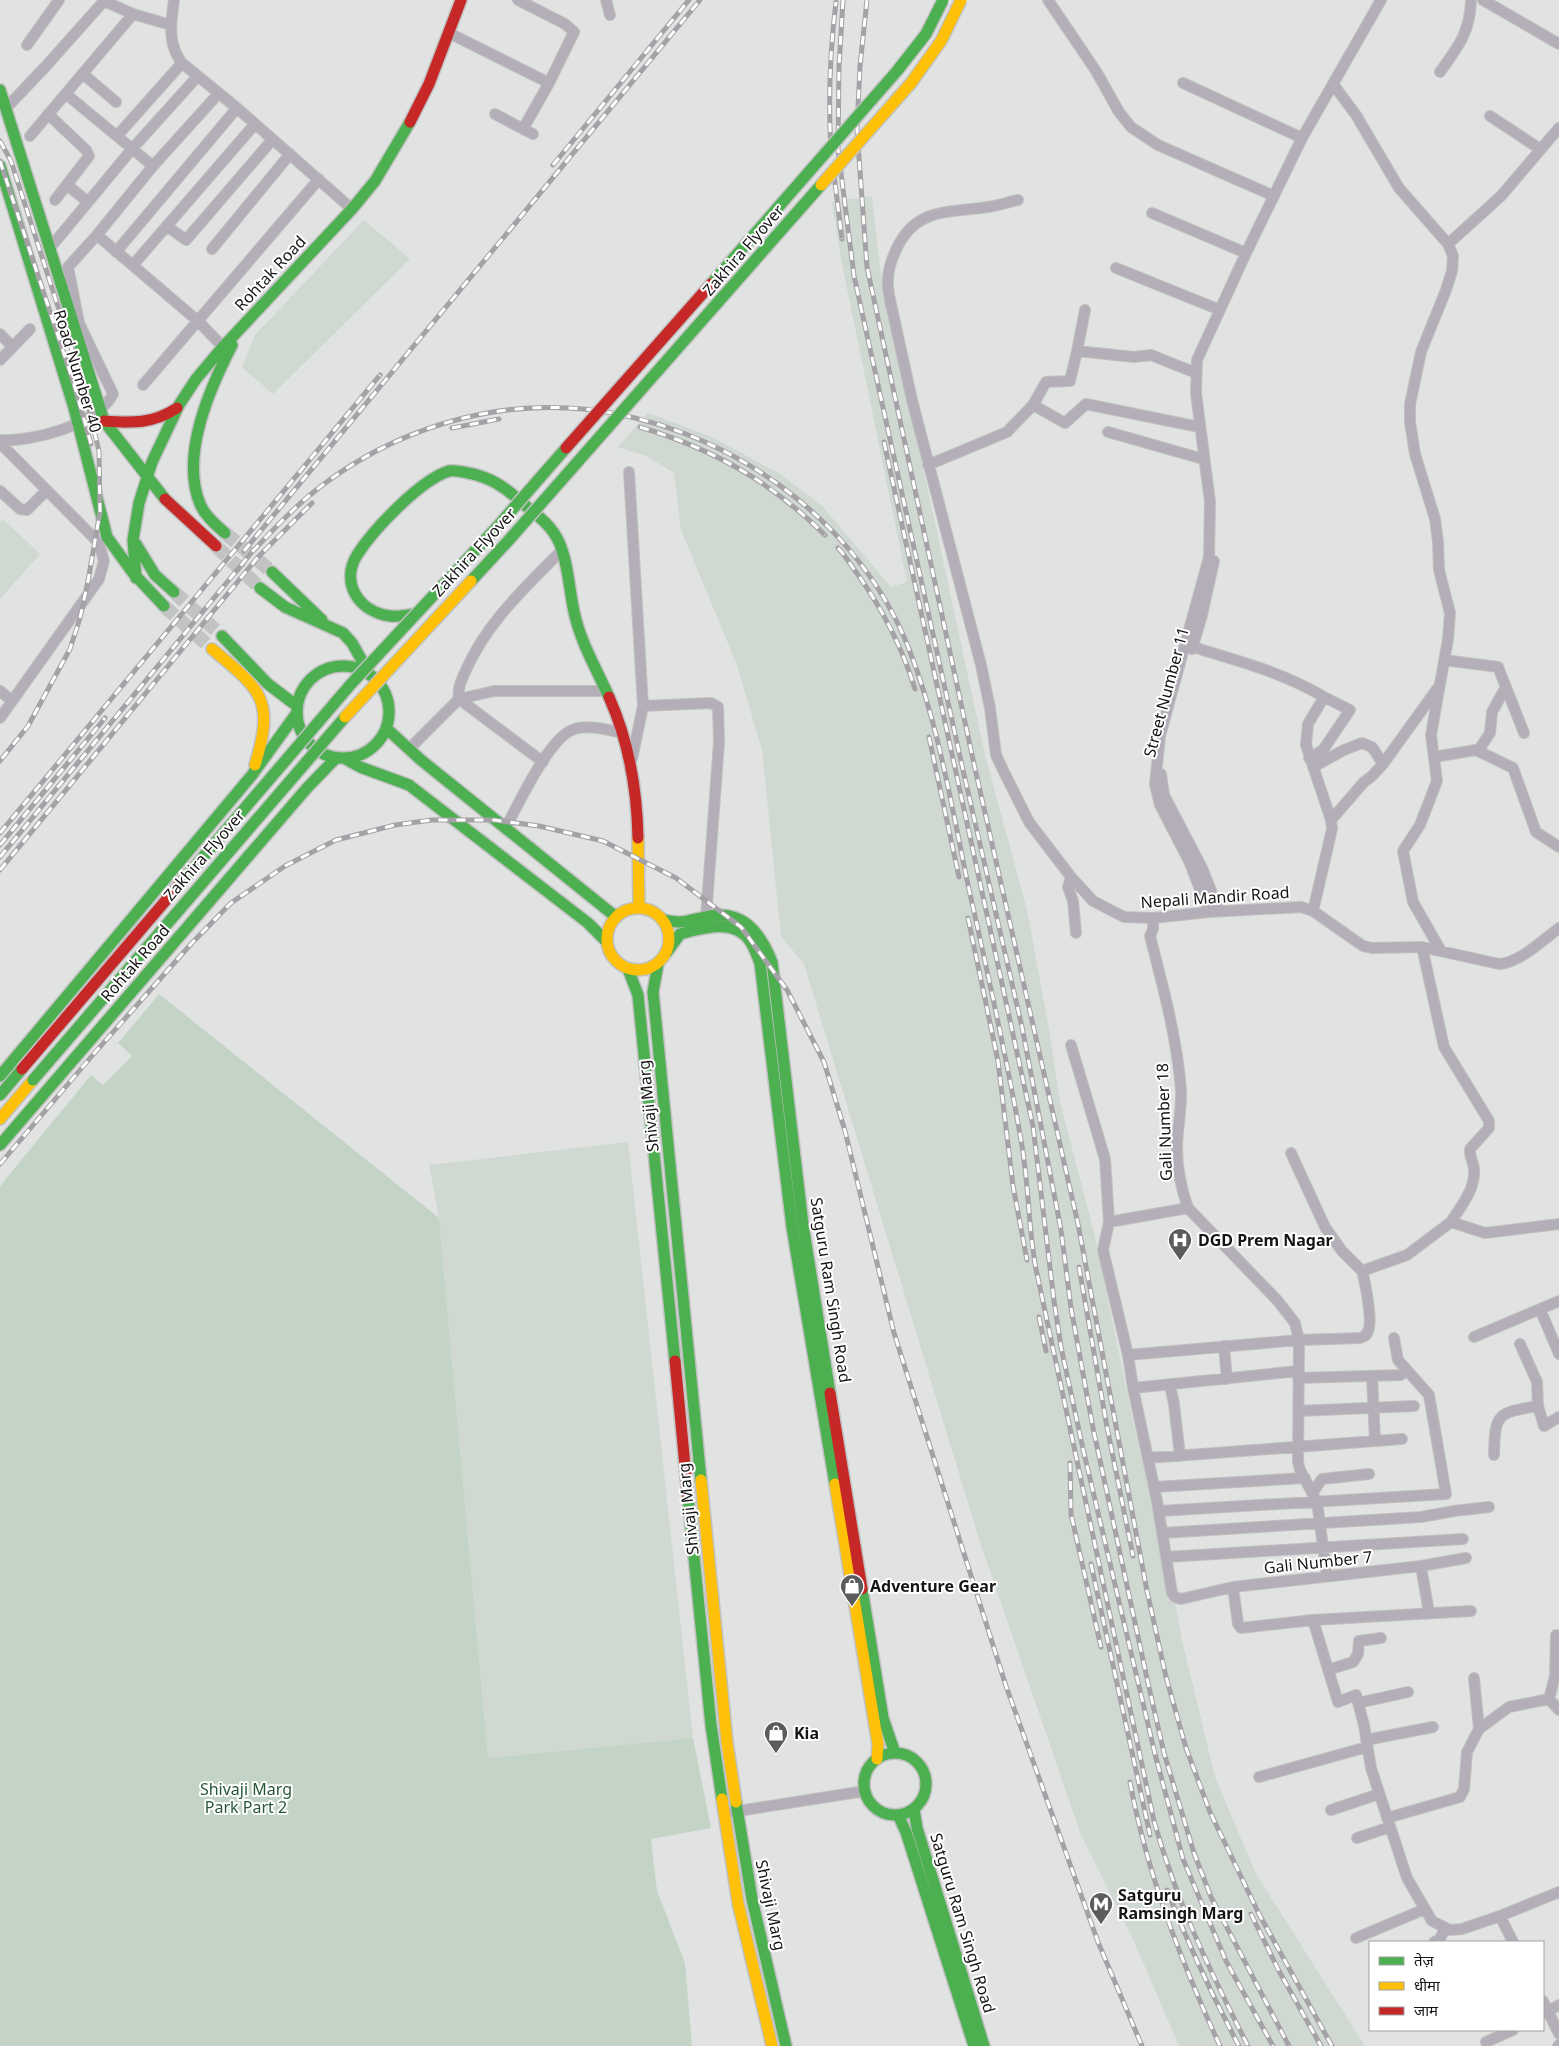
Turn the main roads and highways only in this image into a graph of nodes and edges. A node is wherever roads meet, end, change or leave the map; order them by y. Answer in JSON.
{"nodes":[{"id":1,"x":461,"y":0,"type":"edge"},
{"id":2,"x":943,"y":0,"type":"edge"},
{"id":3,"x":961,"y":0,"type":"edge"},
{"id":4,"x":0,"y":90,"type":"edge"},
{"id":5,"x":0,"y":166,"type":"edge"},
{"id":6,"x":242,"y":327,"type":"junction"},
{"id":7,"x":177,"y":408,"type":"junction"},
{"id":8,"x":104,"y":421,"type":"junction"},
{"id":9,"x":147,"y":477,"type":"junction"},
{"id":10,"x":225,"y":533,"type":"tunnel mouth"},
{"id":11,"x":133,"y":539,"type":"junction"},
{"id":12,"x":216,"y":546,"type":"tunnel mouth"},
{"id":13,"x":272,"y":572,"type":"tunnel mouth"},
{"id":14,"x":136,"y":578,"type":"junction"},
{"id":15,"x":260,"y":588,"type":"tunnel mouth"},
{"id":16,"x":174,"y":592,"type":"tunnel mouth"},
{"id":17,"x":164,"y":606,"type":"tunnel mouth"},
{"id":18,"x":416,"y":614,"type":"junction"},
{"id":19,"x":325,"y":624,"type":"junction"},
{"id":20,"x":222,"y":636,"type":"tunnel mouth"},
{"id":21,"x":212,"y":649,"type":"tunnel mouth"},
{"id":22,"x":369,"y":674,"type":"junction"},
{"id":23,"x":251,"y":684,"type":"junction"},
{"id":24,"x":268,"y":684,"type":"junction"},
{"id":25,"x":297,"y":701,"type":"junction"},
{"id":26,"x":296,"y":714,"type":"junction"},
{"id":27,"x":386,"y":728,"type":"junction"},
{"id":28,"x":340,"y":758,"type":"junction"},
{"id":29,"x":252,"y":775,"type":"junction"},
{"id":30,"x":639,"y":908,"type":"junction"},
{"id":31,"x":616,"y":917,"type":"junction"},
{"id":32,"x":663,"y":920,"type":"junction"},
{"id":33,"x":607,"y":942,"type":"junction"},
{"id":34,"x":667,"y":952,"type":"junction"},
{"id":35,"x":658,"y":964,"type":"junction"},
{"id":36,"x":628,"y":969,"type":"junction"},
{"id":37,"x":0,"y":1076,"type":"edge"},
{"id":38,"x":0,"y":1095,"type":"edge"},
{"id":39,"x":0,"y":1119,"type":"edge"},
{"id":40,"x":0,"y":1145,"type":"edge"},
{"id":41,"x":895,"y":1753,"type":"junction"},
{"id":42,"x":878,"y":1759,"type":"junction"},
{"id":43,"x":914,"y":1809,"type":"junction"},
{"id":44,"x":898,"y":1815,"type":"junction"},
{"id":45,"x":772,"y":2046,"type":"edge"},
{"id":46,"x":786,"y":2046,"type":"edge"},
{"id":47,"x":974,"y":2046,"type":"edge"},
{"id":48,"x":984,"y":2046,"type":"edge"}],
"edges":[{"from":1,"to":6,"type":"main road","name":"Rohtak Road"},
{"from":2,"to":18,"type":"main road","name":"Zakhira Flyover","bridge":true},
{"from":3,"to":39,"type":"main road","name":"Zakhira Flyover","bridge":true},
{"from":4,"to":8,"type":"main road","name":"Road Number 40"},
{"from":5,"to":14,"type":"main road","name":"Road Number 40"},
{"from":6,"to":7,"type":"main road","name":"Rohtak Road"},
{"from":6,"to":10,"type":"main road"},
{"from":7,"to":8,"type":"main road"},
{"from":7,"to":9,"type":"main road","name":"Rohtak Road"},
{"from":8,"to":9,"type":"main road","name":"Road Number 40"},
{"from":9,"to":11,"type":"main road","name":"Rohtak Road"},
{"from":9,"to":12,"type":"main road","name":"Road Number 40"},
{"from":11,"to":14,"type":"main road","name":"Rohtak Road"},
{"from":11,"to":16,"type":"main road"},
{"from":13,"to":19,"type":"main road"},
{"from":14,"to":17,"type":"main road","name":"Road Number 40"},
{"from":15,"to":19,"type":"main road"},
{"from":18,"to":30,"type":"main road"},
{"from":18,"to":38,"type":"main road","name":"Zakhira Flyover","bridge":true},
{"from":19,"to":22,"type":"main road"},
{"from":20,"to":24,"type":"main road"},
{"from":21,"to":23,"type":"main road"},
{"from":22,"to":25,"type":"main road"},
{"from":22,"to":27,"type":"main road"},
{"from":23,"to":24,"type":"main road"},
{"from":23,"to":29,"type":"main road"},
{"from":24,"to":25,"type":"main road"},
{"from":25,"to":26,"type":"main road"},
{"from":26,"to":28,"type":"main road"},
{"from":26,"to":29,"type":"main road","name":"Rohtak Road"},
{"from":27,"to":28,"type":"main road"},
{"from":27,"to":31,"type":"main road"},
{"from":28,"to":33,"type":"main road"},
{"from":28,"to":40,"type":"main road","name":"Rohtak Road"},
{"from":29,"to":37,"type":"main road","name":"Rohtak Road"},
{"from":30,"to":31,"type":"main road"},
{"from":30,"to":32,"type":"main road"},
{"from":31,"to":33,"type":"main road"},
{"from":32,"to":34,"type":"main road"},
{"from":32,"to":41,"type":"main road","name":"Satguru Ram Singh Road"},
{"from":33,"to":36,"type":"main road"},
{"from":34,"to":35,"type":"main road"},
{"from":34,"to":42,"type":"main road","name":"Satguru Ram Singh Road"},
{"from":35,"to":36,"type":"main road"},
{"from":35,"to":46,"type":"main road","name":"Shivaji Marg"},
{"from":36,"to":45,"type":"main road","name":"Shivaji Marg"},
{"from":41,"to":42,"type":"main road"},
{"from":41,"to":43,"type":"main road"},
{"from":42,"to":44,"type":"main road"},
{"from":43,"to":44,"type":"main road"},
{"from":43,"to":48,"type":"main road","name":"Satguru Ram Singh Road"},
{"from":44,"to":47,"type":"main road","name":"Satguru Ram Singh Road"}]}
